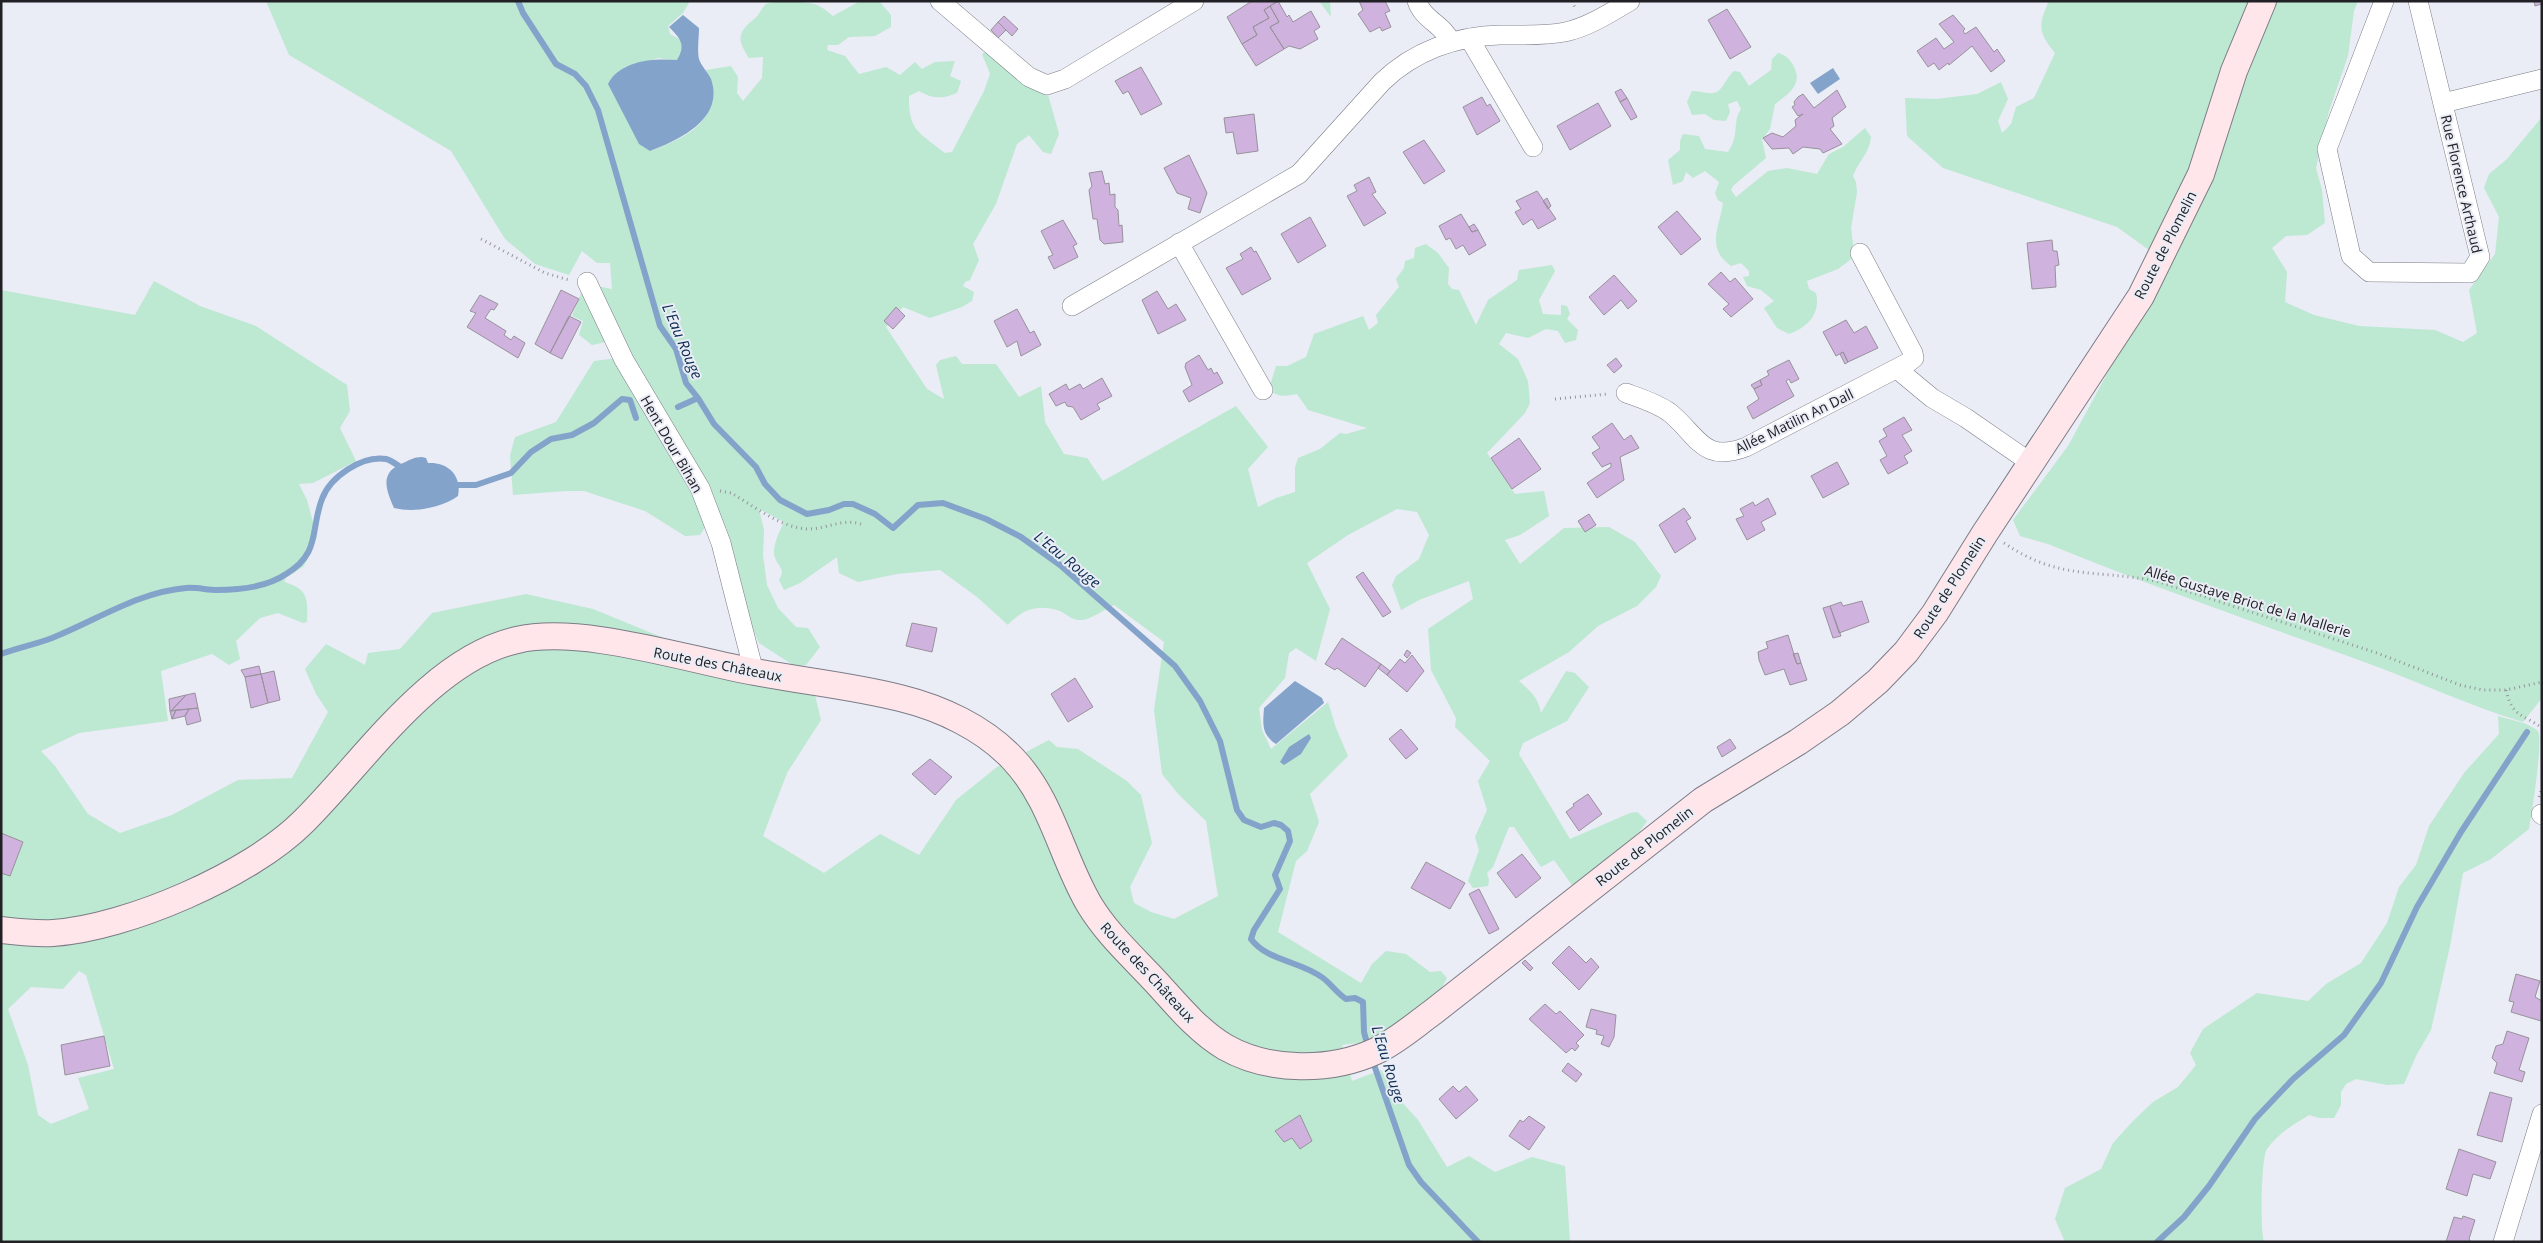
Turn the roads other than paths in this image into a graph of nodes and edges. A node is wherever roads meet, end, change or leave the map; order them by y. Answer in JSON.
{"nodes":[{"id":1,"x":940,"y":1,"type":"edge"},
{"id":2,"x":1194,"y":1,"type":"edge"},
{"id":3,"x":1417,"y":1,"type":"edge"},
{"id":4,"x":1630,"y":1,"type":"edge"},
{"id":5,"x":2263,"y":1,"type":"edge"},
{"id":6,"x":2384,"y":1,"type":"edge"},
{"id":7,"x":2418,"y":1,"type":"edge"},
{"id":8,"x":1460,"y":40,"type":"junction"},
{"id":9,"x":2542,"y":79,"type":"edge"},
{"id":10,"x":2442,"y":103,"type":"junction"},
{"id":11,"x":1533,"y":147,"type":"dead end"},
{"id":12,"x":1179,"y":244,"type":"junction"},
{"id":13,"x":1860,"y":253,"type":"dead end"},
{"id":14,"x":587,"y":282,"type":"road end"},
{"id":15,"x":1072,"y":306,"type":"dead end"},
{"id":16,"x":1897,"y":369,"type":"junction"},
{"id":17,"x":1264,"y":390,"type":"dead end"},
{"id":18,"x":1626,"y":394,"type":"road end"},
{"id":19,"x":2031,"y":463,"type":"junction"},
{"id":20,"x":754,"y":672,"type":"junction"},
{"id":21,"x":1,"y":930,"type":"edge"},
{"id":22,"x":1368,"y":1054,"type":"joint"},
{"id":23,"x":2542,"y":1114,"type":"edge"},
{"id":24,"x":2503,"y":1242,"type":"edge"}],
"edges":[{"from":1,"to":2,"type":"street"},
{"from":3,"to":8,"type":"street"},
{"from":4,"to":8,"type":"street"},
{"from":5,"to":19,"type":"street","name":"Route de Plomelin"},
{"from":6,"to":10,"type":"street","name":"Rue Florence Arthaud"},
{"from":7,"to":10,"type":"street","name":"Rue Florence Arthaud"},
{"from":8,"to":11,"type":"street"},
{"from":8,"to":12,"type":"street"},
{"from":9,"to":10,"type":"street"},
{"from":12,"to":15,"type":"street"},
{"from":12,"to":17,"type":"street"},
{"from":13,"to":16,"type":"street","name":"Allée Matilin An Dall"},
{"from":14,"to":20,"type":"street","name":"Hent Dour Bihan"},
{"from":16,"to":18,"type":"street","name":"Allée Matilin An Dall"},
{"from":16,"to":19,"type":"street"},
{"from":19,"to":22,"type":"street","name":"Route de Plomelin"},
{"from":20,"to":21,"type":"street","name":"Route des Châteaux"},
{"from":20,"to":22,"type":"street","name":"Route des Châteaux"},
{"from":23,"to":24,"type":"street"}]}
